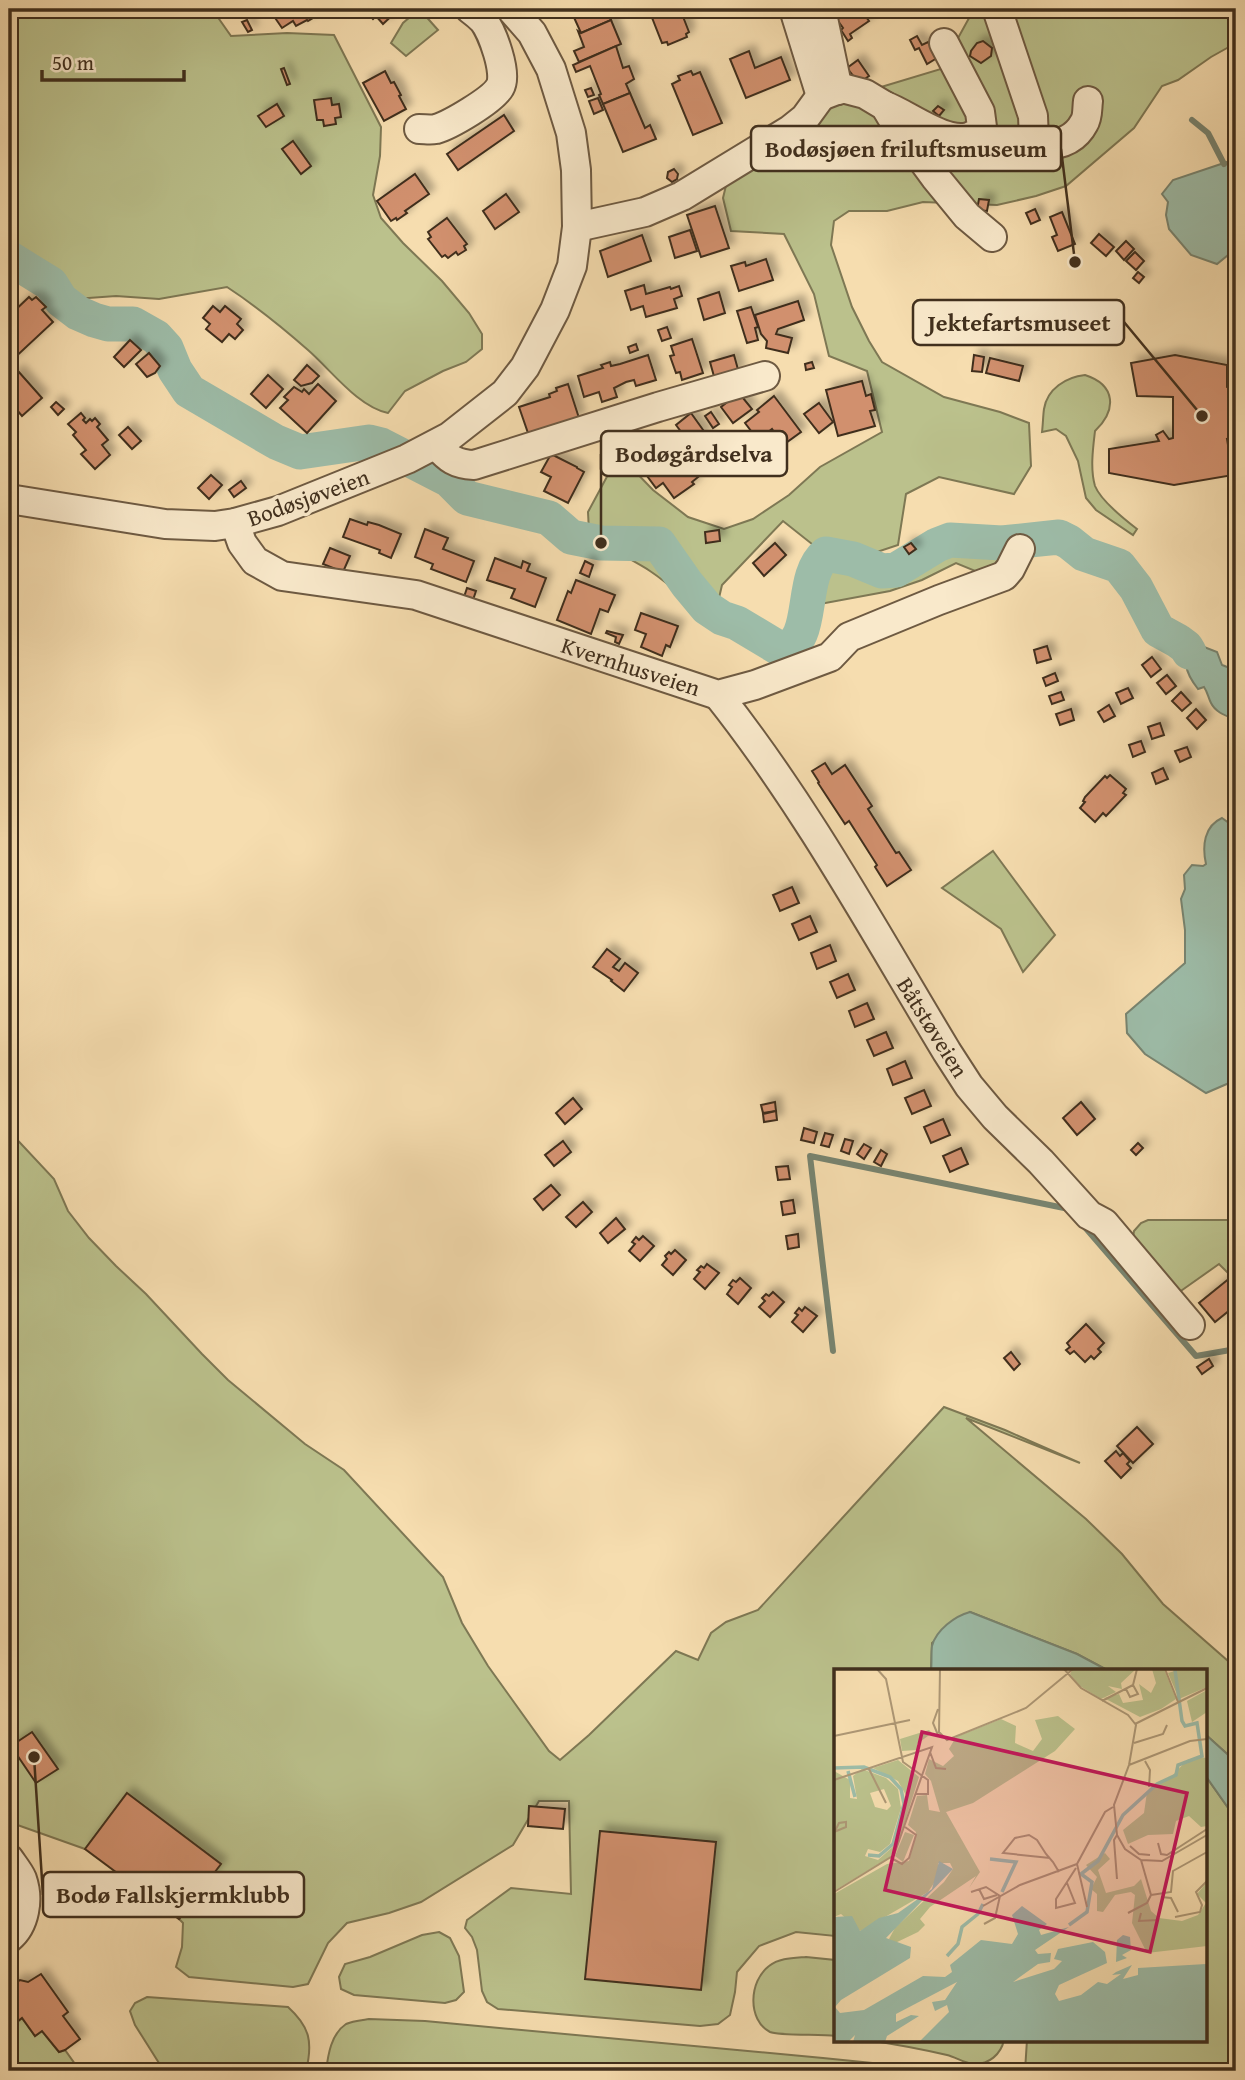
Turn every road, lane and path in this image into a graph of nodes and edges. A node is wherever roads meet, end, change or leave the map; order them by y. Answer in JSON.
{"nodes":[{"id":1,"x":470,"y":9,"type":"edge"},
{"id":2,"x":511,"y":9,"type":"edge"},
{"id":3,"x":794,"y":9,"type":"edge"},
{"id":4,"x":821,"y":9,"type":"edge"},
{"id":5,"x":997,"y":9,"type":"edge"},
{"id":6,"x":944,"y":43,"type":"dead end"},
{"id":7,"x":829,"y":93,"type":"junction"},
{"id":8,"x":1088,"y":101,"type":"dead end"},
{"id":9,"x":885,"y":106,"type":"junction"},
{"id":10,"x":419,"y":129,"type":"dead end"},
{"id":11,"x":973,"y":137,"type":"junction"},
{"id":12,"x":1029,"y":144,"type":"junction"},
{"id":13,"x":577,"y":227,"type":"junction"},
{"id":14,"x":992,"y":237,"type":"dead end"},
{"id":15,"x":765,"y":376,"type":"dead end"},
{"id":16,"x":436,"y":445,"type":"junction"},
{"id":17,"x":9,"y":499,"type":"edge"},
{"id":18,"x":235,"y":523,"type":"junction"},
{"id":19,"x":1020,"y":549,"type":"dead end"},
{"id":20,"x":718,"y":695,"type":"junction"},
{"id":21,"x":1190,"y":1325,"type":"dead end"},
{"id":22,"x":15,"y":1869,"type":"edge"},
{"id":23,"x":9,"y":1938,"type":"edge"}],
"edges":[{"from":1,"to":10,"type":"street"},
{"from":2,"to":13,"type":"street","name":"Bodøsjøveien"},
{"from":3,"to":7,"type":"street"},
{"from":4,"to":7,"type":"street"},
{"from":5,"to":12,"type":"street"},
{"from":6,"to":11,"type":"street"},
{"from":7,"to":9,"type":"street"},
{"from":7,"to":13,"type":"street"},
{"from":8,"to":12,"type":"street"},
{"from":9,"to":11,"type":"street"},
{"from":9,"to":14,"type":"street"},
{"from":11,"to":12,"type":"street"},
{"from":13,"to":16,"type":"street","name":"Bodøsjøveien"},
{"from":15,"to":16,"type":"street"},
{"from":16,"to":18,"type":"street","name":"Bodøsjøveien"},
{"from":17,"to":18,"type":"street","name":"Bodøsjøveien"},
{"from":18,"to":20,"type":"street","name":"Kvernhusveien"},
{"from":19,"to":20,"type":"street","name":"Kvernhusveien"},
{"from":20,"to":21,"type":"street","name":"Båtstøveien"},
{"from":22,"to":23,"type":"street"}]}
